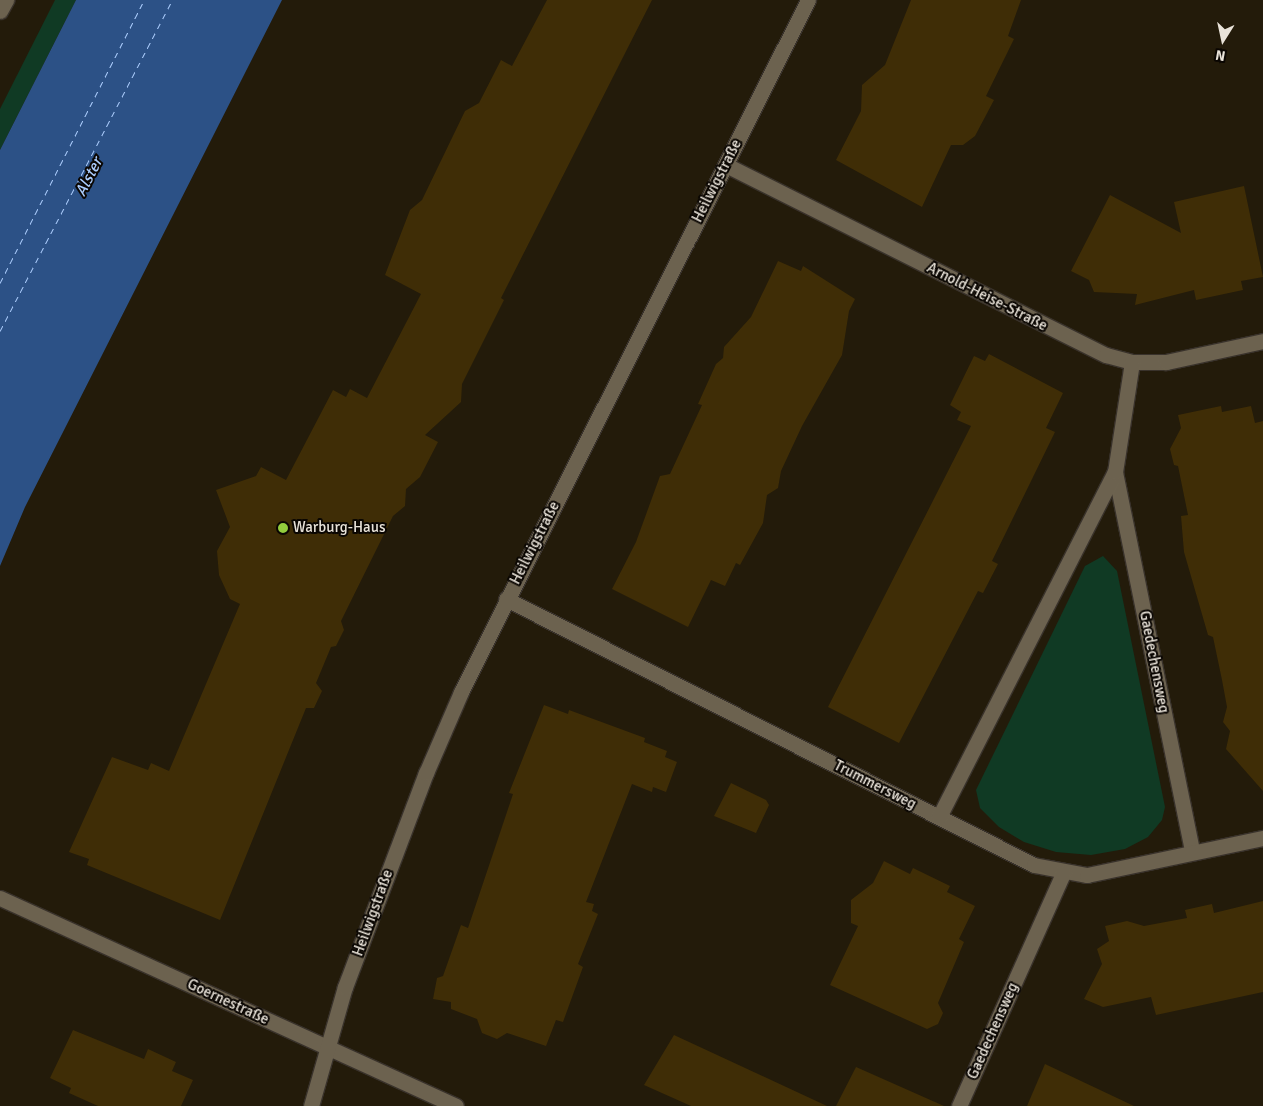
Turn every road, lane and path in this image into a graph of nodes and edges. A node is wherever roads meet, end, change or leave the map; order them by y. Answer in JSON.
{"nodes":[{"id":1,"x":6,"y":0,"type":"edge"},
{"id":2,"x":808,"y":0,"type":"edge"},
{"id":3,"x":0,"y":12,"type":"edge"},
{"id":4,"x":726,"y":165,"type":"junction"},
{"id":5,"x":1263,"y":341,"type":"edge"},
{"id":6,"x":1132,"y":362,"type":"junction"},
{"id":7,"x":1115,"y":472,"type":"junction"},
{"id":8,"x":506,"y":599,"type":"junction"},
{"id":9,"x":940,"y":817,"type":"junction"},
{"id":10,"x":1263,"y":838,"type":"edge"},
{"id":11,"x":1192,"y":852,"type":"junction"},
{"id":12,"x":1063,"y":874,"type":"junction"},
{"id":13,"x":0,"y":898,"type":"edge"},
{"id":14,"x":327,"y":1048,"type":"junction"},
{"id":15,"x":311,"y":1106,"type":"edge"},
{"id":16,"x":456,"y":1106,"type":"edge"},
{"id":17,"x":959,"y":1106,"type":"edge"}],
"edges":[{"from":1,"to":3,"type":"street"},
{"from":2,"to":4,"type":"street","name":"Heilwigstraße"},
{"from":4,"to":6,"type":"street","name":"Arnold-Heise-Straße"},
{"from":4,"to":8,"type":"street","name":"Heilwigstraße"},
{"from":5,"to":6,"type":"street","name":"Arnold-Heise-Straße"},
{"from":6,"to":7,"type":"street","name":"Gaedechensweg"},
{"from":7,"to":9,"type":"street","name":"Gaedechensweg"},
{"from":7,"to":11,"type":"street","name":"Gaedechensweg"},
{"from":8,"to":9,"type":"street","name":"Trummersweg"},
{"from":8,"to":14,"type":"street","name":"Heilwigstraße"},
{"from":9,"to":12,"type":"street","name":"Trummersweg"},
{"from":10,"to":11,"type":"street","name":"Trummersweg"},
{"from":11,"to":12,"type":"street","name":"Trummersweg"},
{"from":12,"to":17,"type":"street","name":"Gaedechensweg"},
{"from":13,"to":14,"type":"street","name":"Goernestraße"},
{"from":14,"to":15,"type":"street","name":"Heilwigstraße"},
{"from":14,"to":16,"type":"street","name":"Goernestraße"}]}
